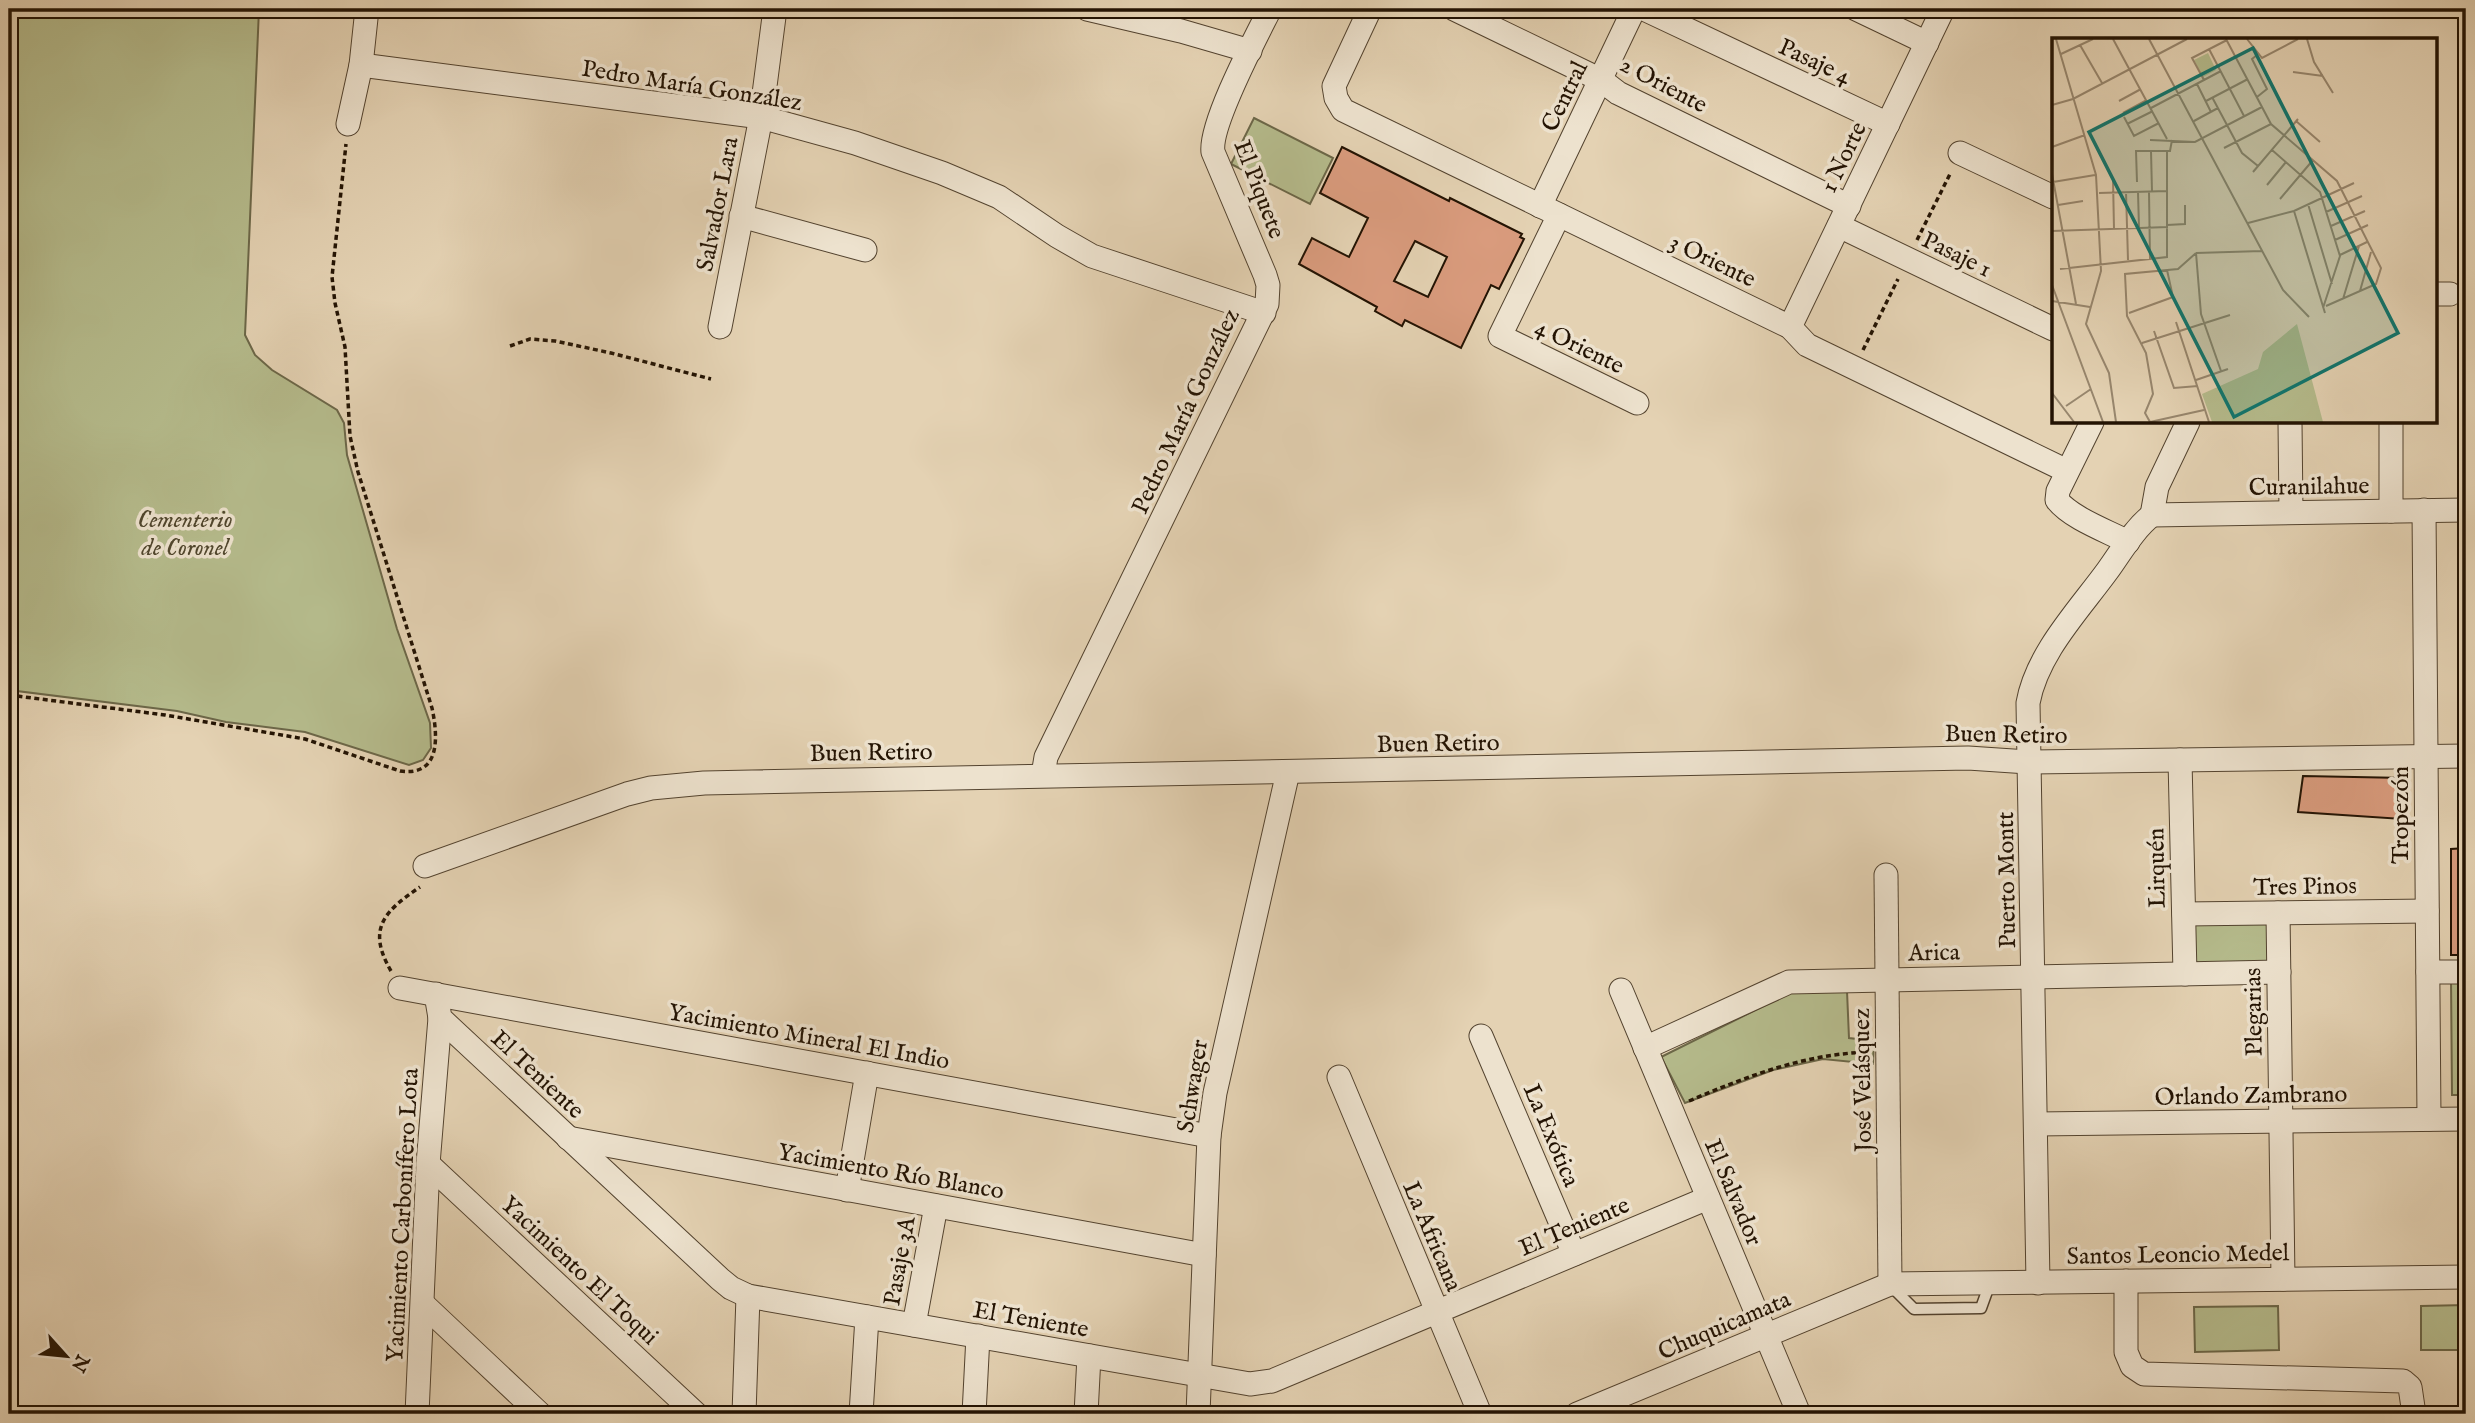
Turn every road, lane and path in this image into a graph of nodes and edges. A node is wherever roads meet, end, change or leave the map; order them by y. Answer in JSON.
{"nodes":[{"id":1,"x":367,"y":9,"type":"edge"},
{"id":2,"x":775,"y":9,"type":"edge"},
{"id":3,"x":1087,"y":9,"type":"edge"},
{"id":4,"x":1270,"y":9,"type":"edge"},
{"id":5,"x":1370,"y":9,"type":"edge"},
{"id":6,"x":1454,"y":9,"type":"edge"},
{"id":7,"x":1634,"y":9,"type":"edge"},
{"id":8,"x":1644,"y":9,"type":"edge"},
{"id":9,"x":1856,"y":9,"type":"edge"},
{"id":10,"x":1943,"y":9,"type":"edge"},
{"id":11,"x":1927,"y":43,"type":"junction"},
{"id":12,"x":1250,"y":51,"type":"junction"},
{"id":13,"x":361,"y":65,"type":"junction"},
{"id":14,"x":1601,"y":80,"type":"junction"},
{"id":15,"x":761,"y":117,"type":"junction"},
{"id":16,"x":348,"y":124,"type":"joint"},
{"id":17,"x":1888,"y":124,"type":"junction"},
{"id":18,"x":1960,"y":153,"type":"dead end"},
{"id":19,"x":2052,"y":197,"type":"edge"},
{"id":20,"x":1549,"y":211,"type":"junction"},
{"id":21,"x":741,"y":216,"type":"junction"},
{"id":22,"x":1844,"y":216,"type":"junction"},
{"id":23,"x":865,"y":250,"type":"dead end"},
{"id":24,"x":1264,"y":313,"type":"junction"},
{"id":25,"x":720,"y":327,"type":"dead end"},
{"id":26,"x":1790,"y":327,"type":"junction"},
{"id":27,"x":2052,"y":328,"type":"edge"},
{"id":28,"x":1500,"y":336,"type":"joint"},
{"id":29,"x":510,"y":346,"type":"dead end"},
{"id":30,"x":711,"y":379,"type":"dead end"},
{"id":31,"x":1637,"y":403,"type":"dead end"},
{"id":32,"x":2091,"y":424,"type":"edge"},
{"id":33,"x":2187,"y":424,"type":"edge"},
{"id":34,"x":2290,"y":424,"type":"edge"},
{"id":35,"x":2392,"y":424,"type":"edge"},
{"id":36,"x":2067,"y":471,"type":"junction"},
{"id":37,"x":2424,"y":510,"type":"junction"},
{"id":38,"x":2466,"y":510,"type":"edge"},
{"id":39,"x":2391,"y":511,"type":"junction"},
{"id":40,"x":2291,"y":512,"type":"junction"},
{"id":41,"x":2152,"y":515,"type":"junction"},
{"id":42,"x":2128,"y":542,"type":"junction"},
{"id":43,"x":9,"y":695,"type":"edge"},
{"id":44,"x":2466,"y":756,"type":"edge"},
{"id":45,"x":2426,"y":757,"type":"junction"},
{"id":46,"x":2180,"y":760,"type":"junction"},
{"id":47,"x":2028,"y":762,"type":"junction"},
{"id":48,"x":1288,"y":772,"type":"junction"},
{"id":49,"x":1043,"y":775,"type":"junction"},
{"id":50,"x":1886,"y":875,"type":"dead end"},
{"id":51,"x":423,"y":876,"type":"joint"},
{"id":52,"x":2427,"y":911,"type":"junction"},
{"id":53,"x":2278,"y":913,"type":"junction"},
{"id":54,"x":2184,"y":914,"type":"junction"},
{"id":55,"x":2279,"y":972,"type":"junction"},
{"id":56,"x":2428,"y":972,"type":"junction"},
{"id":57,"x":2466,"y":972,"type":"edge"},
{"id":58,"x":2185,"y":974,"type":"junction"},
{"id":59,"x":2034,"y":976,"type":"junction"},
{"id":60,"x":1887,"y":979,"type":"junction"},
{"id":61,"x":400,"y":988,"type":"joint"},
{"id":62,"x":1621,"y":990,"type":"dead end"},
{"id":63,"x":436,"y":994,"type":"junction"},
{"id":64,"x":440,"y":1018,"type":"junction"},
{"id":65,"x":1481,"y":1036,"type":"dead end"},
{"id":66,"x":1645,"y":1048,"type":"junction"},
{"id":67,"x":1888,"y":1051,"type":"junction"},
{"id":68,"x":867,"y":1073,"type":"junction"},
{"id":69,"x":1339,"y":1077,"type":"dead end"},
{"id":70,"x":1671,"y":1108,"type":"junction"},
{"id":71,"x":2430,"y":1119,"type":"junction"},
{"id":72,"x":2466,"y":1119,"type":"edge"},
{"id":73,"x":2281,"y":1121,"type":"junction"},
{"id":74,"x":2036,"y":1124,"type":"junction"},
{"id":75,"x":1209,"y":1136,"type":"junction"},
{"id":76,"x":568,"y":1138,"type":"junction"},
{"id":77,"x":428,"y":1164,"type":"junction"},
{"id":78,"x":847,"y":1190,"type":"junction"},
{"id":79,"x":1708,"y":1198,"type":"junction"},
{"id":80,"x":936,"y":1206,"type":"junction"},
{"id":81,"x":1574,"y":1254,"type":"junction"},
{"id":82,"x":1204,"y":1255,"type":"junction"},
{"id":83,"x":2466,"y":1277,"type":"edge"},
{"id":84,"x":2283,"y":1279,"type":"junction"},
{"id":85,"x":2126,"y":1282,"type":"junction"},
{"id":86,"x":2038,"y":1283,"type":"junction"},
{"id":87,"x":1890,"y":1284,"type":"junction"},
{"id":88,"x":748,"y":1296,"type":"junction"},
{"id":89,"x":424,"y":1304,"type":"junction"},
{"id":90,"x":1437,"y":1312,"type":"junction"},
{"id":91,"x":867,"y":1317,"type":"junction"},
{"id":92,"x":914,"y":1325,"type":"junction"},
{"id":93,"x":978,"y":1336,"type":"junction"},
{"id":94,"x":1766,"y":1336,"type":"junction"},
{"id":95,"x":1089,"y":1356,"type":"junction"},
{"id":96,"x":1200,"y":1375,"type":"junction"},
{"id":97,"x":417,"y":1414,"type":"edge"},
{"id":98,"x":540,"y":1414,"type":"edge"},
{"id":99,"x":696,"y":1414,"type":"edge"},
{"id":100,"x":744,"y":1414,"type":"edge"},
{"id":101,"x":861,"y":1414,"type":"edge"},
{"id":102,"x":974,"y":1414,"type":"edge"},
{"id":103,"x":1086,"y":1414,"type":"edge"},
{"id":104,"x":1198,"y":1414,"type":"edge"},
{"id":105,"x":1480,"y":1414,"type":"edge"},
{"id":106,"x":1577,"y":1414,"type":"edge"},
{"id":107,"x":1799,"y":1414,"type":"edge"},
{"id":108,"x":2414,"y":1414,"type":"edge"}],
"edges":[{"from":1,"to":13,"type":"street"},
{"from":2,"to":15,"type":"street","name":"Salvador Lara"},
{"from":3,"to":12,"type":"street"},
{"from":4,"to":12,"type":"street","name":"El Piquete"},
{"from":5,"to":20,"type":"street","name":"3 Oriente"},
{"from":6,"to":14,"type":"street","name":"2 Oriente"},
{"from":7,"to":14,"type":"street","name":"Central"},
{"from":8,"to":17,"type":"street","name":"Pasaje 4"},
{"from":9,"to":11,"type":"street"},
{"from":10,"to":11,"type":"street","name":"1 Norte"},
{"from":11,"to":17,"type":"street","name":"1 Norte"},
{"from":12,"to":24,"type":"street","name":"El Piquete"},
{"from":13,"to":15,"type":"street","name":"Pedro María González"},
{"from":13,"to":16,"type":"street"},
{"from":14,"to":20,"type":"street","name":"Central"},
{"from":14,"to":22,"type":"street","name":"2 Oriente"},
{"from":15,"to":21,"type":"street","name":"Salvador Lara"},
{"from":15,"to":24,"type":"street","name":"Pedro María González"},
{"from":16,"to":43,"type":"path"},
{"from":17,"to":22,"type":"street","name":"1 Norte"},
{"from":18,"to":19,"type":"street"},
{"from":20,"to":26,"type":"street","name":"3 Oriente"},
{"from":20,"to":28,"type":"street","name":"Central"},
{"from":21,"to":23,"type":"street"},
{"from":21,"to":25,"type":"street","name":"Salvador Lara"},
{"from":22,"to":26,"type":"street","name":"1 Norte"},
{"from":22,"to":27,"type":"street","name":"Pasaje 1"},
{"from":24,"to":49,"type":"street","name":"Pedro María González"},
{"from":26,"to":36,"type":"street","name":"3 Oriente"},
{"from":28,"to":31,"type":"street","name":"4 Oriente"},
{"from":29,"to":30,"type":"path"},
{"from":32,"to":36,"type":"street"},
{"from":33,"to":41,"type":"street"},
{"from":34,"to":40,"type":"street"},
{"from":35,"to":39,"type":"street"},
{"from":36,"to":42,"type":"street"},
{"from":37,"to":38,"type":"street","name":"Curanilahue"},
{"from":37,"to":39,"type":"street","name":"Curanilahue"},
{"from":37,"to":45,"type":"street","name":"Tropezón"},
{"from":39,"to":40,"type":"street","name":"Curanilahue"},
{"from":40,"to":41,"type":"street","name":"Curanilahue"},
{"from":41,"to":42,"type":"street","name":"Puerto Montt"},
{"from":42,"to":47,"type":"street","name":"Puerto Montt"},
{"from":44,"to":45,"type":"street","name":"Buen Retiro"},
{"from":45,"to":46,"type":"street","name":"Buen Retiro"},
{"from":45,"to":52,"type":"street","name":"Tropezón"},
{"from":46,"to":47,"type":"street","name":"Buen Retiro"},
{"from":46,"to":54,"type":"street","name":"Lirquén"},
{"from":47,"to":48,"type":"street","name":"Buen Retiro"},
{"from":47,"to":59,"type":"street","name":"Puerto Montt"},
{"from":48,"to":49,"type":"street","name":"Buen Retiro"},
{"from":48,"to":75,"type":"street","name":"Schwager"},
{"from":49,"to":51,"type":"street","name":"Buen Retiro"},
{"from":50,"to":60,"type":"street","name":"José Velásquez"},
{"from":51,"to":61,"type":"path"},
{"from":52,"to":53,"type":"street","name":"Tres Pinos"},
{"from":52,"to":56,"type":"street","name":"Tropezón"},
{"from":53,"to":54,"type":"street","name":"Tres Pinos"},
{"from":53,"to":55,"type":"street","name":"Plegarias"},
{"from":54,"to":58,"type":"street","name":"Lirquén"},
{"from":55,"to":58,"type":"street","name":"Arica"},
{"from":55,"to":73,"type":"street","name":"Plegarias"},
{"from":56,"to":57,"type":"street"},
{"from":56,"to":71,"type":"street","name":"Tropezón"},
{"from":58,"to":59,"type":"street","name":"Arica"},
{"from":59,"to":60,"type":"street","name":"Arica"},
{"from":59,"to":74,"type":"street","name":"Puerto Montt"},
{"from":60,"to":66,"type":"street","name":"Arica"},
{"from":60,"to":67,"type":"street","name":"José Velásquez"},
{"from":61,"to":63,"type":"street","name":"Yacimiento Mineral El Indio"},
{"from":62,"to":66,"type":"street","name":"El Salvador"},
{"from":63,"to":64,"type":"street"},
{"from":63,"to":68,"type":"street","name":"Yacimiento Mineral El Indio"},
{"from":64,"to":76,"type":"street","name":"El Teniente"},
{"from":64,"to":77,"type":"street","name":"Yacimiento Carbonífero Lota"},
{"from":65,"to":81,"type":"street","name":"La Exótica"},
{"from":66,"to":70,"type":"street","name":"El Salvador"},
{"from":67,"to":70,"type":"path"},
{"from":67,"to":87,"type":"street","name":"José Velásquez"},
{"from":68,"to":75,"type":"street","name":"Yacimiento Mineral El Indio"},
{"from":68,"to":78,"type":"street"},
{"from":69,"to":90,"type":"street","name":"La Africana"},
{"from":70,"to":79,"type":"street","name":"El Salvador"},
{"from":71,"to":72,"type":"street","name":"Orlando Zambrano"},
{"from":71,"to":73,"type":"street","name":"Orlando Zambrano"},
{"from":73,"to":74,"type":"street","name":"Orlando Zambrano"},
{"from":73,"to":84,"type":"street","name":"Plegarias"},
{"from":74,"to":86,"type":"street","name":"Puerto Montt"},
{"from":75,"to":82,"type":"street","name":"Schwager"},
{"from":76,"to":78,"type":"street","name":"Yacimiento Río Blanco"},
{"from":76,"to":88,"type":"street","name":"El Teniente"},
{"from":77,"to":89,"type":"street","name":"Yacimiento Carbonífero Lota"},
{"from":77,"to":99,"type":"street","name":"Yacimiento El Toqui"},
{"from":78,"to":80,"type":"street","name":"Yacimiento Río Blanco"},
{"from":79,"to":81,"type":"street","name":"El Teniente"},
{"from":79,"to":94,"type":"street","name":"El Salvador"},
{"from":80,"to":82,"type":"street","name":"Yacimiento Río Blanco"},
{"from":80,"to":92,"type":"street","name":"Pasaje 3A"},
{"from":81,"to":90,"type":"street","name":"El Teniente"},
{"from":82,"to":96,"type":"street","name":"Schwager"},
{"from":83,"to":84,"type":"street","name":"Santos Leoncio Medel"},
{"from":84,"to":85,"type":"street","name":"Santos Leoncio Medel"},
{"from":85,"to":86,"type":"street","name":"Santos Leoncio Medel"},
{"from":85,"to":108,"type":"street"},
{"from":86,"to":87,"type":"street","name":"Santos Leoncio Medel"},
{"from":87,"to":94,"type":"street","name":"Chuquicamata"},
{"from":88,"to":91,"type":"street","name":"El Teniente"},
{"from":88,"to":100,"type":"street"},
{"from":89,"to":97,"type":"street","name":"Yacimiento Carbonífero Lota"},
{"from":89,"to":98,"type":"street"},
{"from":90,"to":96,"type":"street","name":"El Teniente"},
{"from":90,"to":105,"type":"street","name":"La Africana"},
{"from":91,"to":92,"type":"street","name":"El Teniente"},
{"from":91,"to":101,"type":"street"},
{"from":92,"to":93,"type":"street","name":"El Teniente"},
{"from":93,"to":95,"type":"street","name":"El Teniente"},
{"from":93,"to":102,"type":"street"},
{"from":94,"to":106,"type":"street","name":"Chuquicamata"},
{"from":94,"to":107,"type":"street","name":"El Salvador"},
{"from":95,"to":96,"type":"street","name":"El Teniente"},
{"from":95,"to":103,"type":"street"},
{"from":96,"to":104,"type":"street","name":"Schwager"}]}
